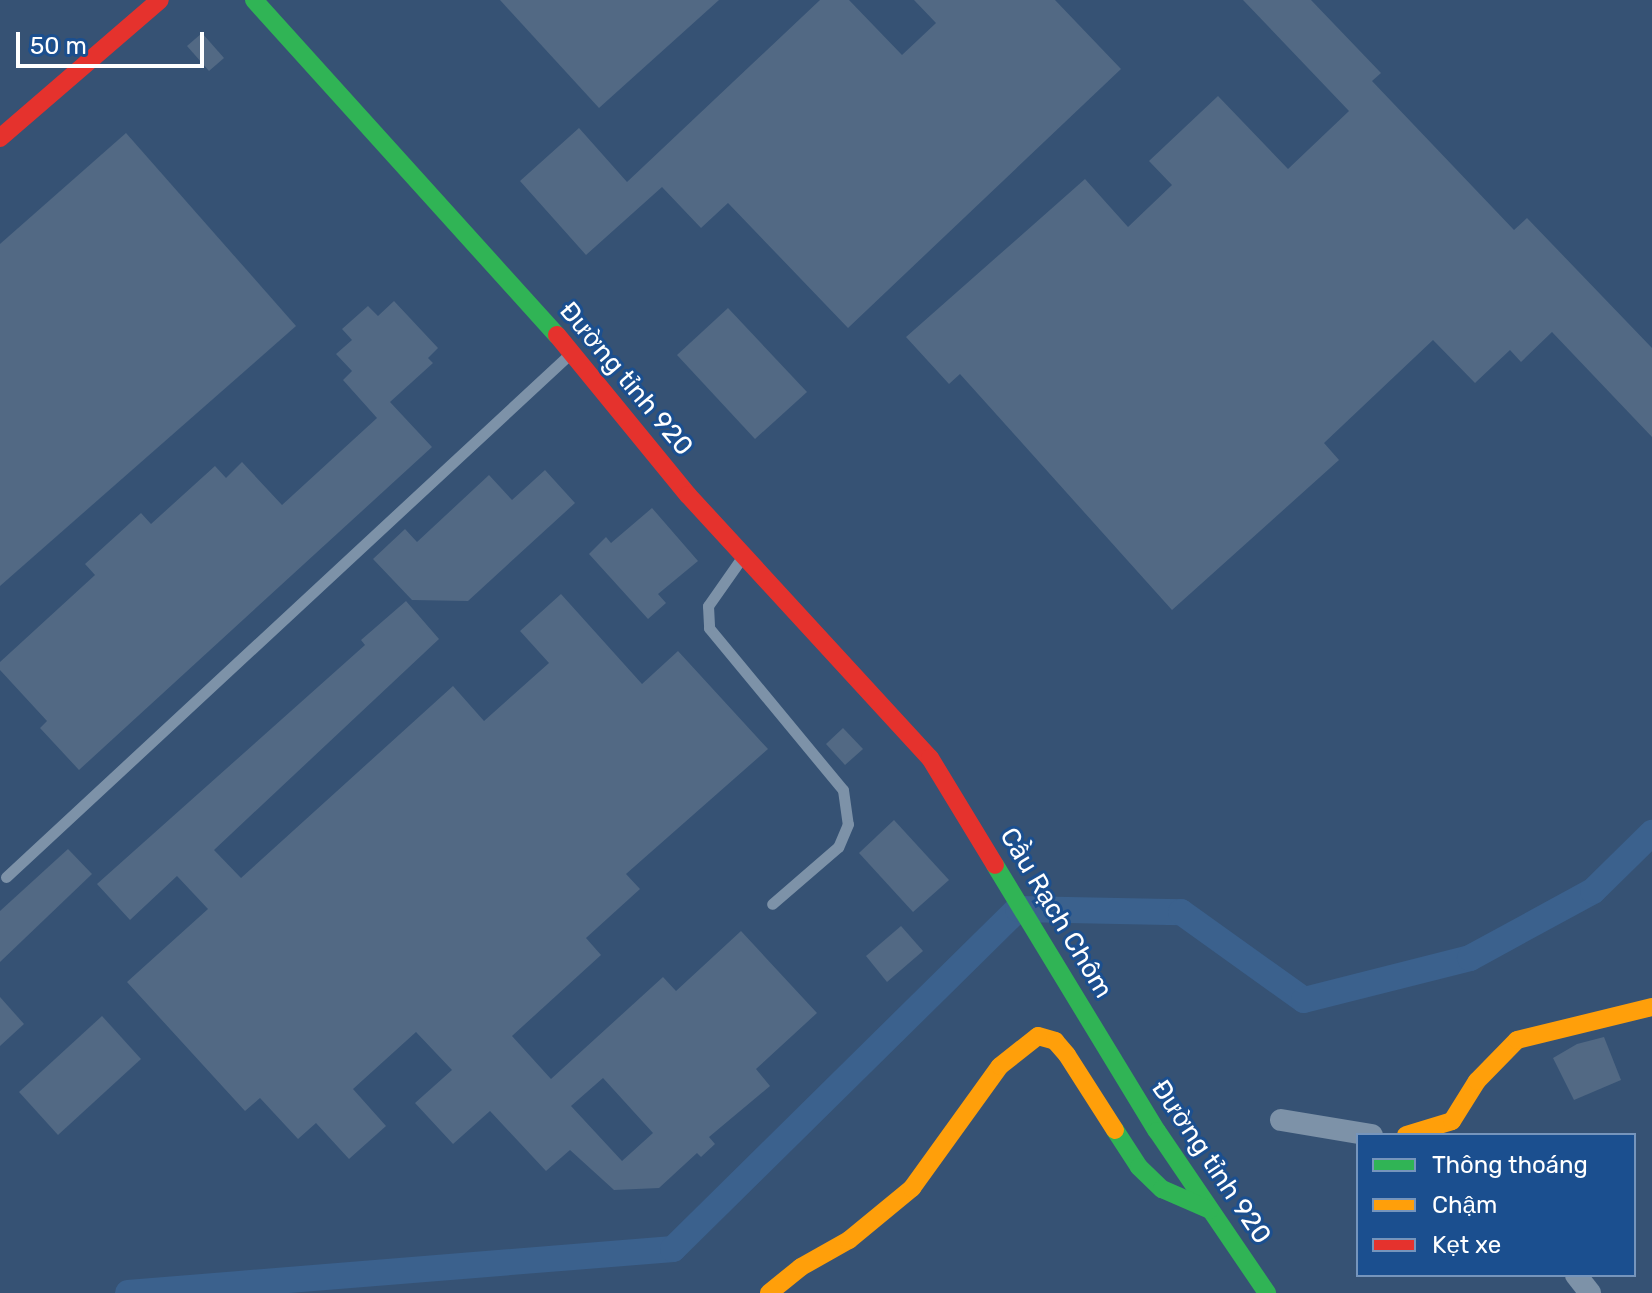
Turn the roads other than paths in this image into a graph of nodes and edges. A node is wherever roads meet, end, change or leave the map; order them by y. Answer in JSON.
{"nodes":[{"id":1,"x":160,"y":0,"type":"edge"},
{"id":2,"x":254,"y":0,"type":"edge"},
{"id":3,"x":0,"y":138,"type":"edge"},
{"id":4,"x":572,"y":351,"type":"junction"},
{"id":5,"x":743,"y":556,"type":"junction"},
{"id":6,"x":954,"y":793,"type":"joint"},
{"id":7,"x":6,"y":877,"type":"dead end"},
{"id":8,"x":772,"y":904,"type":"dead end"},
{"id":9,"x":1652,"y":1007,"type":"edge"},
{"id":10,"x":1114,"y":1060,"type":"joint"},
{"id":11,"x":1281,"y":1120,"type":"dead end"},
{"id":12,"x":1458,"y":1128,"type":"edge"},
{"id":13,"x":1360,"y":1133,"type":"edge"},
{"id":14,"x":1421,"y":1133,"type":"edge"},
{"id":15,"x":1211,"y":1211,"type":"junction"},
{"id":16,"x":1578,"y":1277,"type":"edge"},
{"id":17,"x":769,"y":1293,"type":"edge"},
{"id":18,"x":1267,"y":1293,"type":"edge"},
{"id":19,"x":1590,"y":1293,"type":"edge"}],
"edges":[{"from":1,"to":3,"type":"main road"},
{"from":2,"to":4,"type":"main road","name":"Đường tỉnh 920"},
{"from":4,"to":5,"type":"main road","name":"Đường tỉnh 920"},
{"from":4,"to":7,"type":"lane"},
{"from":5,"to":6,"type":"main road","name":"Đường tỉnh 920"},
{"from":5,"to":8,"type":"lane"},
{"from":6,"to":10,"type":"main road","name":"Cầu Rạch Chôm"},
{"from":9,"to":12,"type":"main road"},
{"from":10,"to":15,"type":"main road","name":"Đường tỉnh 920"},
{"from":11,"to":13,"type":"street"},
{"from":12,"to":14,"type":"main road"},
{"from":15,"to":17,"type":"main road"},
{"from":15,"to":18,"type":"main road","name":"Đường tỉnh 920"},
{"from":16,"to":19,"type":"street"}]}
